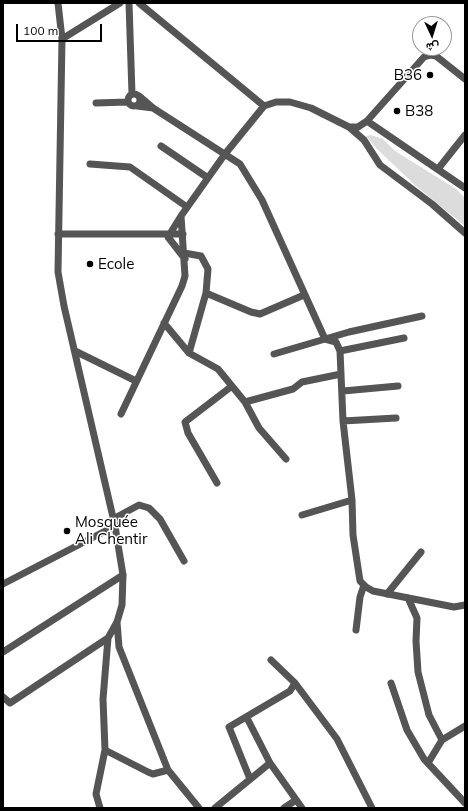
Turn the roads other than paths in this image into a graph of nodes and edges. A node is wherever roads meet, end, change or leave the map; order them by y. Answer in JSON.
{"nodes":[{"id":1,"x":58,"y":3,"type":"edge"},
{"id":2,"x":120,"y":3,"type":"edge"},
{"id":3,"x":129,"y":3,"type":"edge"},
{"id":4,"x":139,"y":3,"type":"edge"},
{"id":5,"x":62,"y":39,"type":"junction"},
{"id":6,"x":465,"y":79,"type":"edge"},
{"id":7,"x":135,"y":95,"type":"junction"},
{"id":8,"x":128,"y":102,"type":"junction"},
{"id":9,"x":96,"y":103,"type":"dead end"},
{"id":10,"x":137,"y":106,"type":"junction"},
{"id":11,"x":264,"y":106,"type":"junction"},
{"id":12,"x":153,"y":108,"type":"junction"},
{"id":13,"x":366,"y":121,"type":"junction"},
{"id":14,"x":349,"y":127,"type":"junction"},
{"id":15,"x":465,"y":134,"type":"edge"},
{"id":16,"x":161,"y":146,"type":"dead end"},
{"id":17,"x":225,"y":154,"type":"junction"},
{"id":18,"x":90,"y":164,"type":"dead end"},
{"id":19,"x":438,"y":169,"type":"junction"},
{"id":20,"x":208,"y":178,"type":"junction"},
{"id":21,"x":465,"y":188,"type":"edge"},
{"id":22,"x":187,"y":207,"type":"junction"},
{"id":23,"x":181,"y":216,"type":"junction"},
{"id":24,"x":465,"y":233,"type":"edge"},
{"id":25,"x":58,"y":234,"type":"junction"},
{"id":26,"x":168,"y":234,"type":"junction"},
{"id":27,"x":183,"y":234,"type":"junction"},
{"id":28,"x":185,"y":256,"type":"junction"},
{"id":29,"x":206,"y":293,"type":"junction"},
{"id":30,"x":304,"y":295,"type":"junction"},
{"id":31,"x":422,"y":316,"type":"dead end"},
{"id":32,"x":164,"y":322,"type":"junction"},
{"id":33,"x":325,"y":338,"type":"junction"},
{"id":34,"x":404,"y":338,"type":"dead end"},
{"id":35,"x":340,"y":351,"type":"junction"},
{"id":36,"x":75,"y":352,"type":"junction"},
{"id":37,"x":189,"y":353,"type":"junction"},
{"id":38,"x":274,"y":354,"type":"dead end"},
{"id":39,"x":341,"y":374,"type":"junction"},
{"id":40,"x":136,"y":381,"type":"junction"},
{"id":41,"x":232,"y":386,"type":"junction"},
{"id":42,"x":398,"y":386,"type":"dead end"},
{"id":43,"x":343,"y":391,"type":"junction"},
{"id":44,"x":245,"y":402,"type":"junction"},
{"id":45,"x":121,"y":414,"type":"dead end"},
{"id":46,"x":396,"y":418,"type":"dead end"},
{"id":47,"x":344,"y":421,"type":"junction"},
{"id":48,"x":286,"y":459,"type":"dead end"},
{"id":49,"x":217,"y":483,"type":"dead end"},
{"id":50,"x":352,"y":500,"type":"junction"},
{"id":51,"x":302,"y":515,"type":"dead end"},
{"id":52,"x":114,"y":522,"type":"junction"},
{"id":53,"x":421,"y":552,"type":"dead end"},
{"id":54,"x":184,"y":561,"type":"dead end"},
{"id":55,"x":123,"y":575,"type":"junction"},
{"id":56,"x":3,"y":584,"type":"edge"},
{"id":57,"x":364,"y":585,"type":"junction"},
{"id":58,"x":387,"y":594,"type":"junction"},
{"id":59,"x":408,"y":598,"type":"junction"},
{"id":60,"x":465,"y":605,"type":"edge"},
{"id":61,"x":117,"y":622,"type":"junction"},
{"id":62,"x":356,"y":630,"type":"dead end"},
{"id":63,"x":108,"y":638,"type":"junction"},
{"id":64,"x":3,"y":652,"type":"edge"},
{"id":65,"x":271,"y":660,"type":"dead end"},
{"id":66,"x":295,"y":683,"type":"junction"},
{"id":67,"x":391,"y":683,"type":"dead end"},
{"id":68,"x":3,"y":697,"type":"edge"},
{"id":69,"x":247,"y":718,"type":"junction"},
{"id":70,"x":465,"y":726,"type":"edge"},
{"id":71,"x":442,"y":740,"type":"junction"},
{"id":72,"x":105,"y":750,"type":"junction"},
{"id":73,"x":270,"y":763,"type":"junction"},
{"id":74,"x":428,"y":763,"type":"junction"},
{"id":75,"x":168,"y":770,"type":"junction"},
{"id":76,"x":250,"y":779,"type":"junction"},
{"id":77,"x":296,"y":800,"type":"junction"},
{"id":78,"x":465,"y":804,"type":"edge"},
{"id":79,"x":100,"y":808,"type":"edge"},
{"id":80,"x":199,"y":808,"type":"edge"},
{"id":81,"x":215,"y":808,"type":"edge"},
{"id":82,"x":284,"y":808,"type":"edge"},
{"id":83,"x":302,"y":808,"type":"edge"},
{"id":84,"x":372,"y":808,"type":"edge"}],
"edges":[{"from":1,"to":5,"type":"street"},
{"from":2,"to":5,"type":"street"},
{"from":3,"to":7,"type":"street"},
{"from":4,"to":11,"type":"street"},
{"from":5,"to":25,"type":"street"},
{"from":6,"to":13,"type":"street"},
{"from":7,"to":8,"type":"street"},
{"from":7,"to":10,"type":"street"},
{"from":7,"to":12,"type":"street"},
{"from":8,"to":9,"type":"street"},
{"from":8,"to":10,"type":"street"},
{"from":10,"to":12,"type":"street"},
{"from":11,"to":14,"type":"street"},
{"from":11,"to":17,"type":"street"},
{"from":12,"to":17,"type":"street"},
{"from":13,"to":14,"type":"street"},
{"from":13,"to":19,"type":"street"},
{"from":14,"to":24,"type":"street"},
{"from":15,"to":19,"type":"street"},
{"from":16,"to":20,"type":"street"},
{"from":17,"to":20,"type":"street"},
{"from":17,"to":30,"type":"street"},
{"from":18,"to":22,"type":"street"},
{"from":19,"to":21,"type":"street"},
{"from":20,"to":22,"type":"street"},
{"from":22,"to":23,"type":"street"},
{"from":23,"to":26,"type":"street"},
{"from":23,"to":27,"type":"street"},
{"from":25,"to":26,"type":"street"},
{"from":25,"to":36,"type":"street"},
{"from":26,"to":27,"type":"street"},
{"from":26,"to":28,"type":"street"},
{"from":27,"to":28,"type":"street"},
{"from":28,"to":29,"type":"street"},
{"from":28,"to":32,"type":"street"},
{"from":29,"to":30,"type":"street"},
{"from":29,"to":37,"type":"street"},
{"from":30,"to":33,"type":"street"},
{"from":31,"to":33,"type":"street"},
{"from":32,"to":37,"type":"street"},
{"from":32,"to":40,"type":"street"},
{"from":33,"to":35,"type":"street"},
{"from":33,"to":38,"type":"street"},
{"from":34,"to":35,"type":"street"},
{"from":35,"to":39,"type":"street"},
{"from":36,"to":40,"type":"street"},
{"from":36,"to":52,"type":"street"},
{"from":37,"to":41,"type":"street"},
{"from":39,"to":43,"type":"street"},
{"from":39,"to":44,"type":"street"},
{"from":40,"to":45,"type":"street"},
{"from":41,"to":44,"type":"street"},
{"from":41,"to":49,"type":"street"},
{"from":42,"to":43,"type":"street"},
{"from":43,"to":47,"type":"street"},
{"from":44,"to":48,"type":"street"},
{"from":46,"to":47,"type":"street"},
{"from":47,"to":50,"type":"street"},
{"from":50,"to":51,"type":"street"},
{"from":50,"to":57,"type":"street"},
{"from":52,"to":54,"type":"street"},
{"from":52,"to":55,"type":"street"},
{"from":52,"to":56,"type":"street"},
{"from":53,"to":58,"type":"street"},
{"from":55,"to":61,"type":"street"},
{"from":55,"to":64,"type":"street"},
{"from":57,"to":58,"type":"street"},
{"from":57,"to":62,"type":"street"},
{"from":58,"to":59,"type":"street"},
{"from":59,"to":60,"type":"street"},
{"from":59,"to":71,"type":"street"},
{"from":61,"to":63,"type":"street"},
{"from":61,"to":75,"type":"street"},
{"from":63,"to":68,"type":"street"},
{"from":63,"to":72,"type":"street"},
{"from":65,"to":66,"type":"street"},
{"from":66,"to":69,"type":"street"},
{"from":66,"to":84,"type":"street"},
{"from":67,"to":74,"type":"street"},
{"from":69,"to":73,"type":"street"},
{"from":69,"to":76,"type":"street"},
{"from":70,"to":71,"type":"street"},
{"from":71,"to":74,"type":"street"},
{"from":72,"to":75,"type":"street"},
{"from":72,"to":79,"type":"street"},
{"from":73,"to":76,"type":"street"},
{"from":73,"to":77,"type":"street"},
{"from":74,"to":78,"type":"street"},
{"from":75,"to":80,"type":"street"},
{"from":76,"to":81,"type":"street"},
{"from":77,"to":82,"type":"street"},
{"from":77,"to":83,"type":"street"}]}
